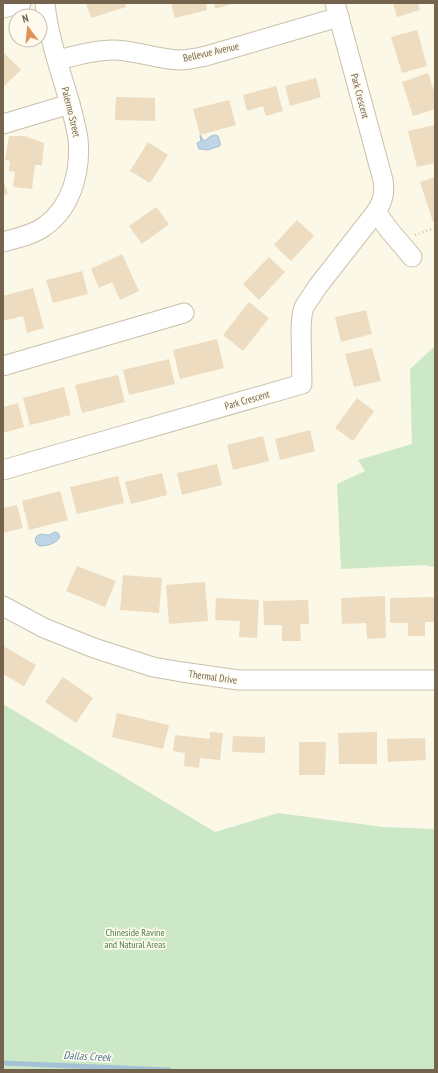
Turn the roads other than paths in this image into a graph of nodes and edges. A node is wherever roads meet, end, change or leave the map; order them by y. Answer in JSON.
{"nodes":[{"id":1,"x":20,"y":3,"type":"edge"},
{"id":2,"x":46,"y":3,"type":"edge"},
{"id":3,"x":3,"y":8,"type":"edge"},
{"id":4,"x":337,"y":10,"type":"edge"},
{"id":5,"x":57,"y":60,"type":"junction"},
{"id":6,"x":70,"y":104,"type":"junction"},
{"id":7,"x":3,"y":124,"type":"edge"},
{"id":8,"x":376,"y":212,"type":"junction"},
{"id":9,"x":8,"y":241,"type":"edge"},
{"id":10,"x":412,"y":257,"type":"dead end"},
{"id":11,"x":184,"y":313,"type":"dead end"},
{"id":12,"x":3,"y":366,"type":"edge"},
{"id":13,"x":3,"y":470,"type":"edge"},
{"id":14,"x":3,"y":606,"type":"edge"},
{"id":15,"x":435,"y":680,"type":"edge"}],
"edges":[{"from":1,"to":3,"type":"street"},
{"from":2,"to":5,"type":"street","name":"Palermo Street"},
{"from":4,"to":5,"type":"street","name":"Bellevue Avenue"},
{"from":4,"to":8,"type":"street","name":"Park Crescent"},
{"from":5,"to":6,"type":"street","name":"Palermo Street"},
{"from":6,"to":7,"type":"street"},
{"from":6,"to":9,"type":"street","name":"Palermo Street"},
{"from":8,"to":10,"type":"street"},
{"from":8,"to":13,"type":"street","name":"Park Crescent"},
{"from":11,"to":12,"type":"street"},
{"from":14,"to":15,"type":"street","name":"Thermal Drive"}]}
